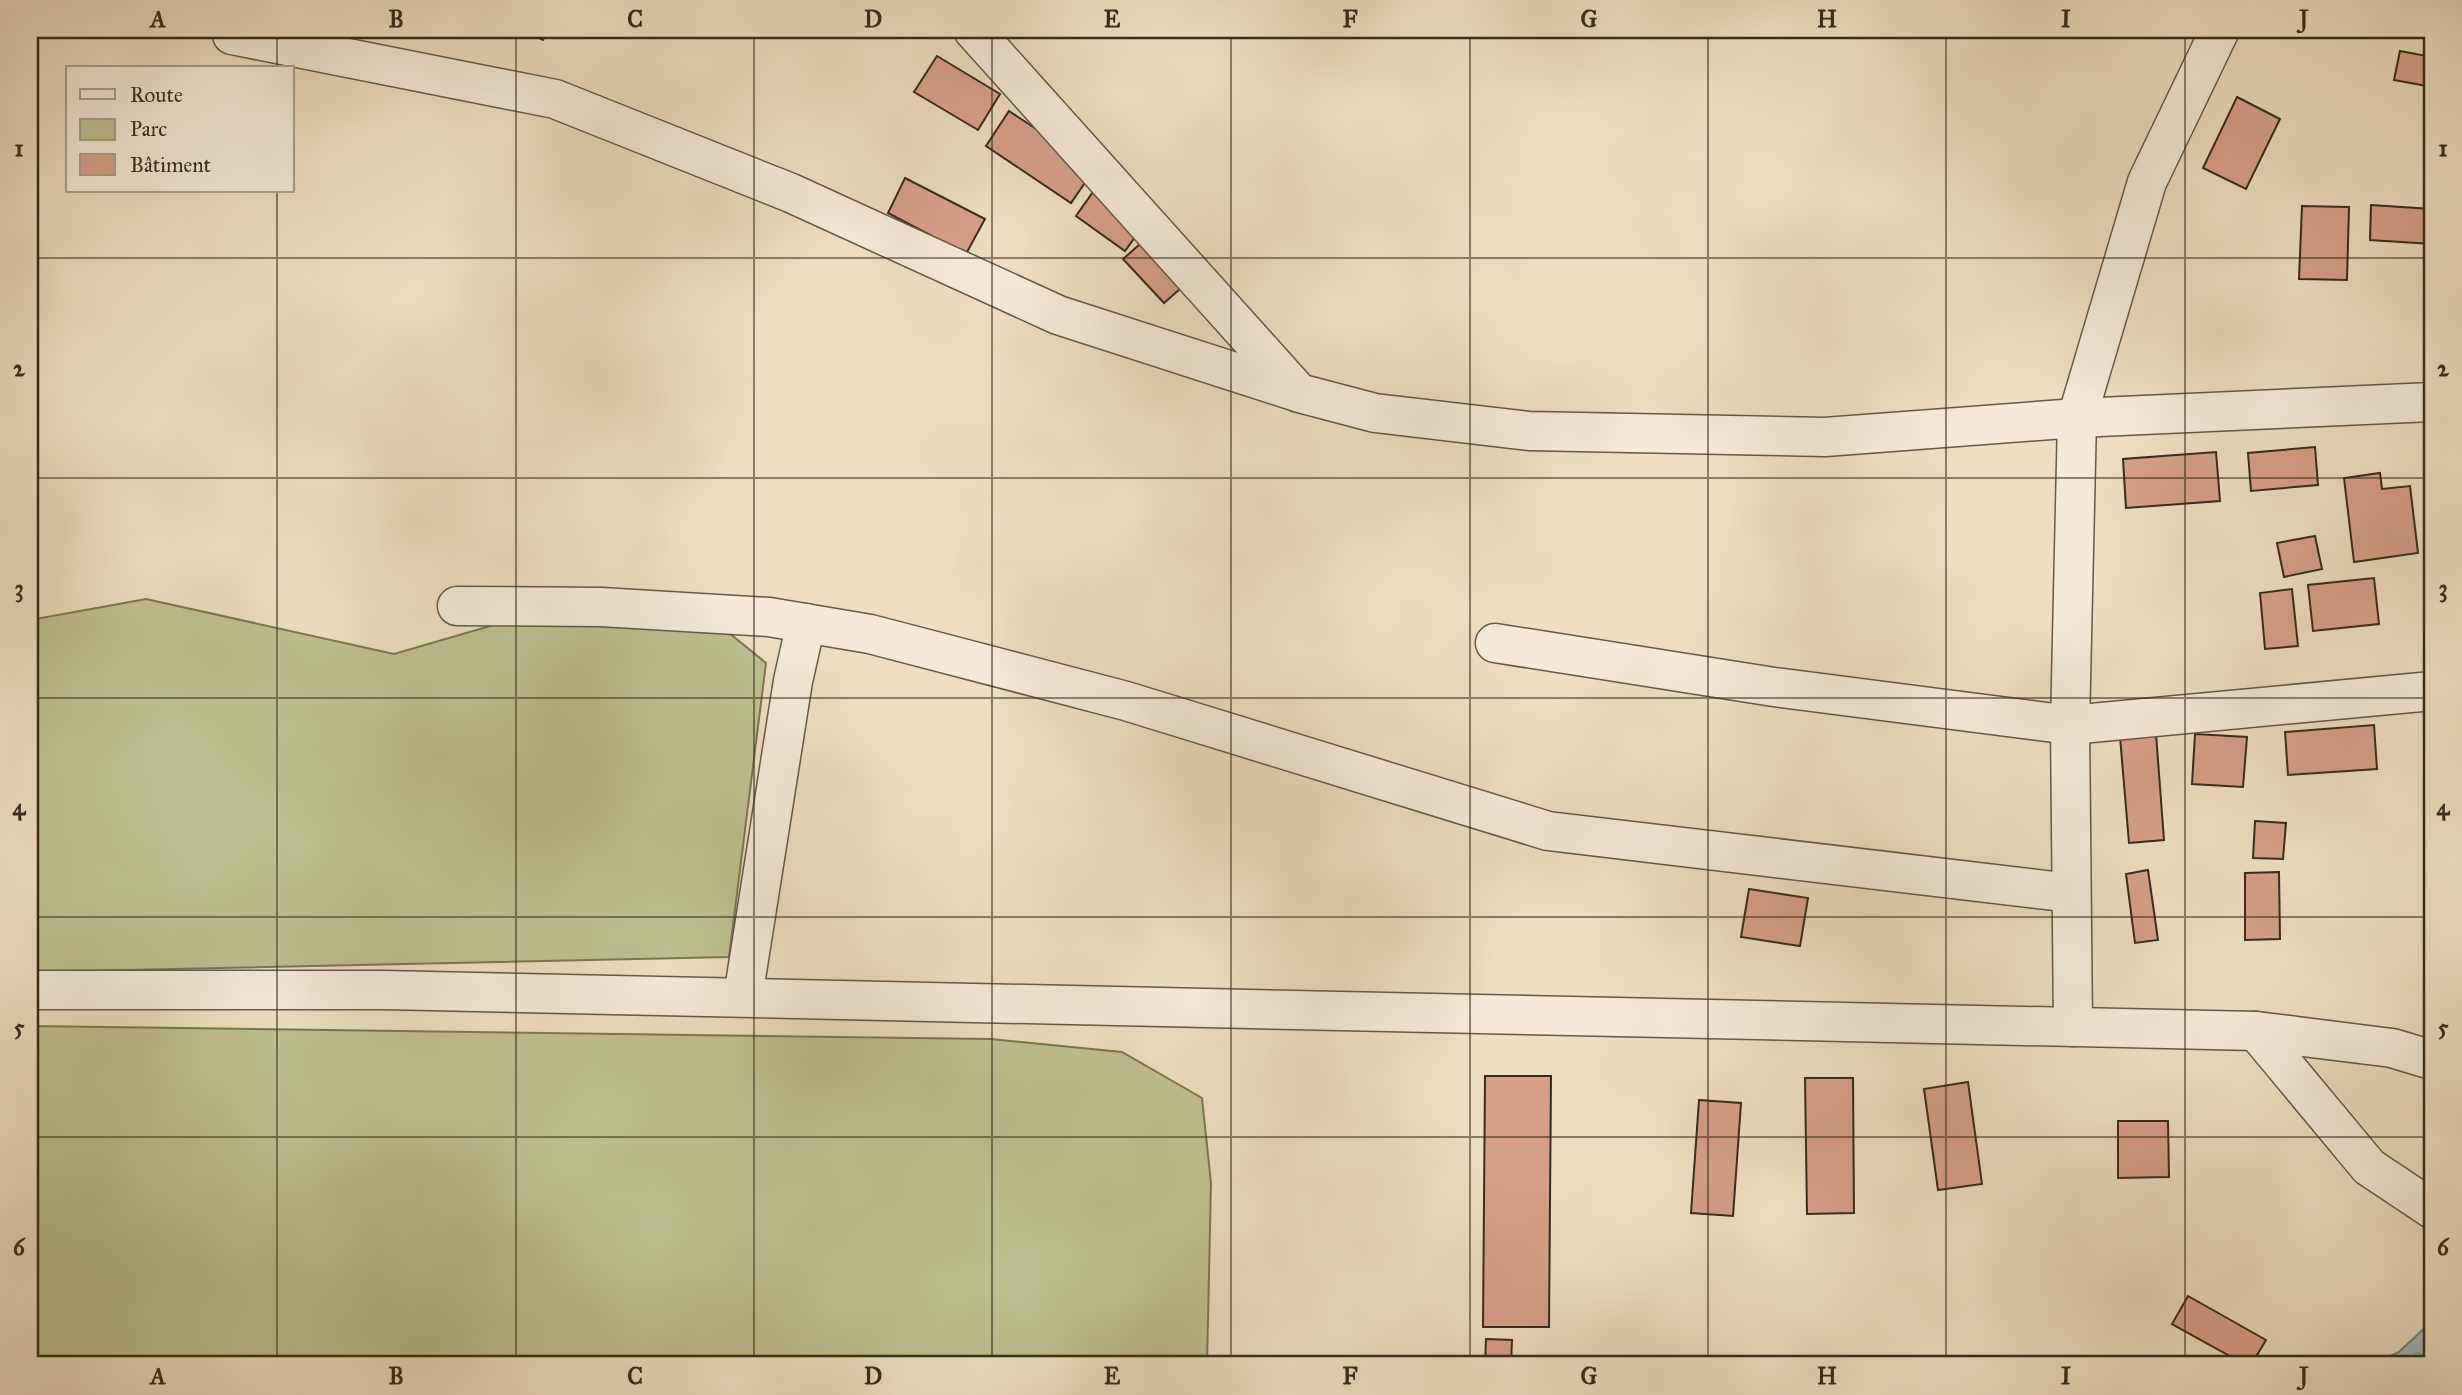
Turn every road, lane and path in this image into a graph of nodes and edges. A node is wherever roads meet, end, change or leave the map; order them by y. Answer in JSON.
{"nodes":[{"id":1,"x":973,"y":30,"type":"edge"},
{"id":2,"x":2220,"y":30,"type":"edge"},
{"id":3,"x":232,"y":35,"type":"dead end"},
{"id":4,"x":1300,"y":393,"type":"junction"},
{"id":5,"x":2432,"y":402,"type":"edge"},
{"id":6,"x":2077,"y":418,"type":"junction"},
{"id":7,"x":457,"y":606,"type":"dead end"},
{"id":8,"x":806,"y":623,"type":"junction"},
{"id":9,"x":1495,"y":643,"type":"dead end"},
{"id":10,"x":2432,"y":691,"type":"edge"},
{"id":11,"x":2070,"y":726,"type":"junction"},
{"id":12,"x":2071,"y":893,"type":"junction"},
{"id":13,"x":30,"y":990,"type":"edge"},
{"id":14,"x":743,"y":997,"type":"junction"},
{"id":15,"x":2073,"y":1027,"type":"junction"},
{"id":16,"x":2256,"y":1031,"type":"junction"},
{"id":17,"x":2432,"y":1060,"type":"edge"},
{"id":18,"x":2432,"y":1209,"type":"edge"}],
"edges":[{"from":1,"to":4,"type":"street"},
{"from":2,"to":6,"type":"street"},
{"from":3,"to":4,"type":"street"},
{"from":4,"to":6,"type":"street"},
{"from":5,"to":6,"type":"street"},
{"from":6,"to":11,"type":"street"},
{"from":7,"to":8,"type":"street"},
{"from":8,"to":12,"type":"street"},
{"from":8,"to":14,"type":"street"},
{"from":9,"to":11,"type":"street"},
{"from":10,"to":11,"type":"street"},
{"from":11,"to":12,"type":"street"},
{"from":12,"to":15,"type":"street"},
{"from":13,"to":14,"type":"street"},
{"from":14,"to":15,"type":"street"},
{"from":15,"to":16,"type":"street"},
{"from":16,"to":17,"type":"street"},
{"from":16,"to":18,"type":"street"}]}
